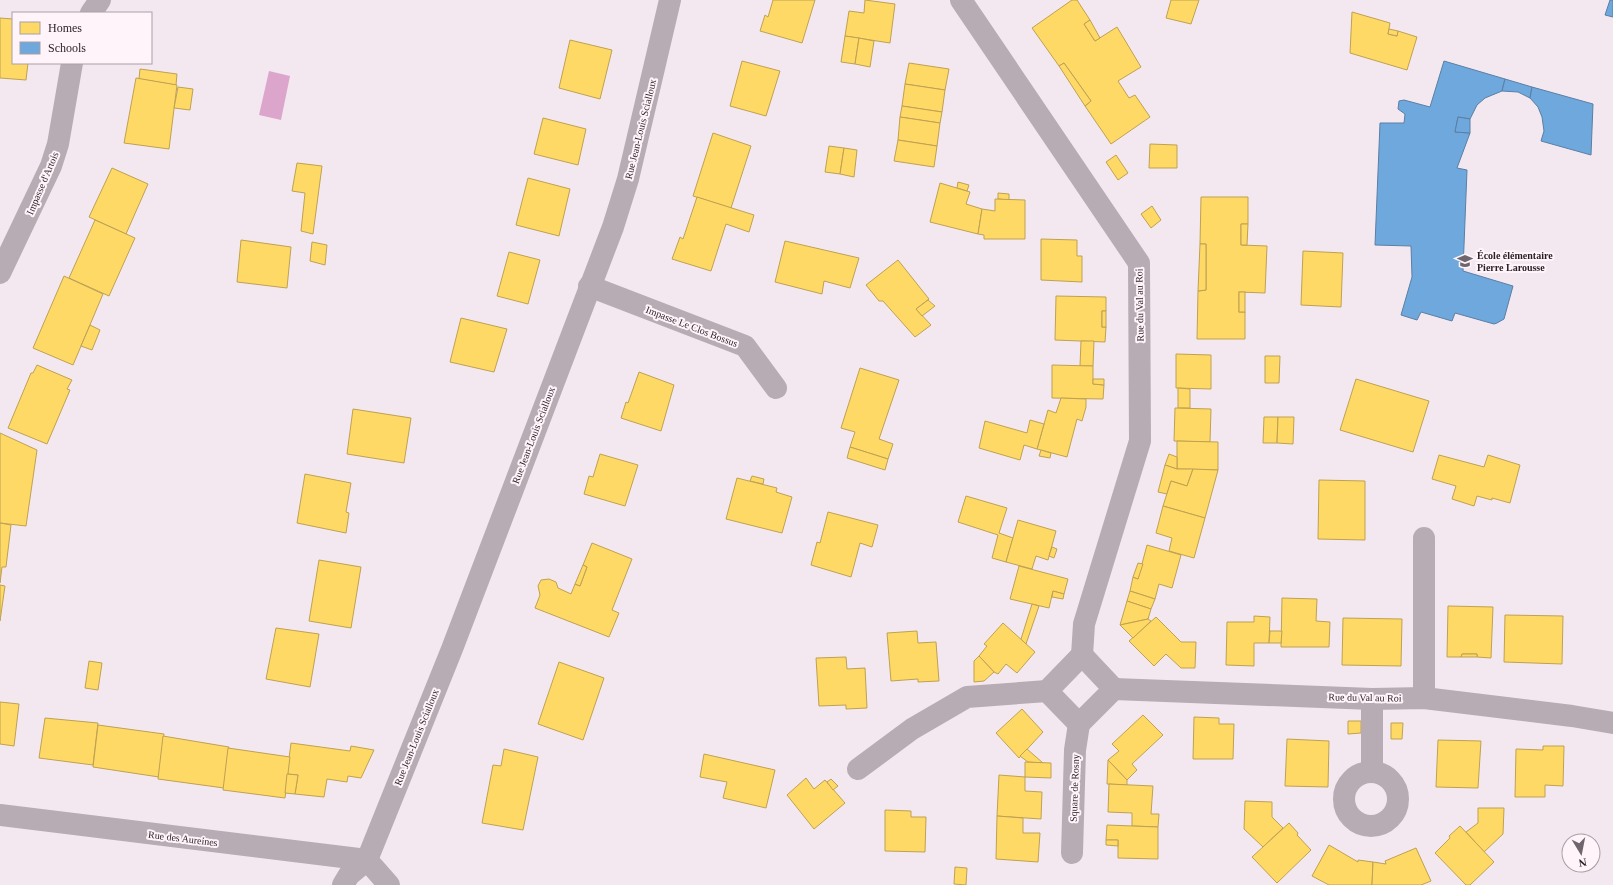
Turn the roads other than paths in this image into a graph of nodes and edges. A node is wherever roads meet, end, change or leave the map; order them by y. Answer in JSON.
{"nodes":[{"id":1,"x":100,"y":0,"type":"edge"},
{"id":2,"x":670,"y":0,"type":"edge"},
{"id":3,"x":961,"y":0,"type":"edge"},
{"id":4,"x":92,"y":12,"type":"edge"},
{"id":5,"x":72,"y":64,"type":"edge"},
{"id":6,"x":0,"y":274,"type":"edge"},
{"id":7,"x":589,"y":286,"type":"junction"},
{"id":8,"x":776,"y":388,"type":"dead end"},
{"id":9,"x":1424,"y":538,"type":"dead end"},
{"id":10,"x":1082,"y":656,"type":"junction"},
{"id":11,"x":1114,"y":689,"type":"junction"},
{"id":12,"x":1047,"y":691,"type":"junction"},
{"id":13,"x":1372,"y":698,"type":"junction"},
{"id":14,"x":1424,"y":698,"type":"junction"},
{"id":15,"x":1613,"y":723,"type":"edge"},
{"id":16,"x":1078,"y":724,"type":"junction"},
{"id":17,"x":858,"y":769,"type":"dead end"},
{"id":18,"x":1372,"y":772,"type":"dead end"},
{"id":19,"x":0,"y":815,"type":"edge"},
{"id":20,"x":1072,"y":853,"type":"dead end"},
{"id":21,"x":367,"y":860,"type":"junction"},
{"id":22,"x":343,"y":885,"type":"edge"},
{"id":23,"x":389,"y":885,"type":"edge"}],
"edges":[{"from":1,"to":4,"type":"street"},
{"from":2,"to":7,"type":"street","name":"Rue Jean-Louis Scialloux"},
{"from":3,"to":10,"type":"street","name":"Rue du Val au Roi"},
{"from":5,"to":6,"type":"street","name":"Impasse d'Artois"},
{"from":7,"to":8,"type":"street","name":"Impasse Le Clos Bossus"},
{"from":7,"to":21,"type":"street","name":"Rue Jean-Louis Scialloux"},
{"from":9,"to":14,"type":"street"},
{"from":10,"to":11,"type":"street"},
{"from":10,"to":12,"type":"street"},
{"from":11,"to":13,"type":"street","name":"Rue du Val au Roi"},
{"from":11,"to":16,"type":"street"},
{"from":12,"to":16,"type":"street"},
{"from":12,"to":17,"type":"street"},
{"from":13,"to":14,"type":"street","name":"Rue du Val au Roi"},
{"from":13,"to":18,"type":"street"},
{"from":14,"to":15,"type":"street","name":"Rue du Val au Roi"},
{"from":16,"to":20,"type":"street","name":"Square de Rosny"},
{"from":19,"to":21,"type":"street","name":"Rue des Aureines"},
{"from":21,"to":22,"type":"street","name":"Rue Jean-Louis Scialloux"},
{"from":21,"to":23,"type":"street"}]}
